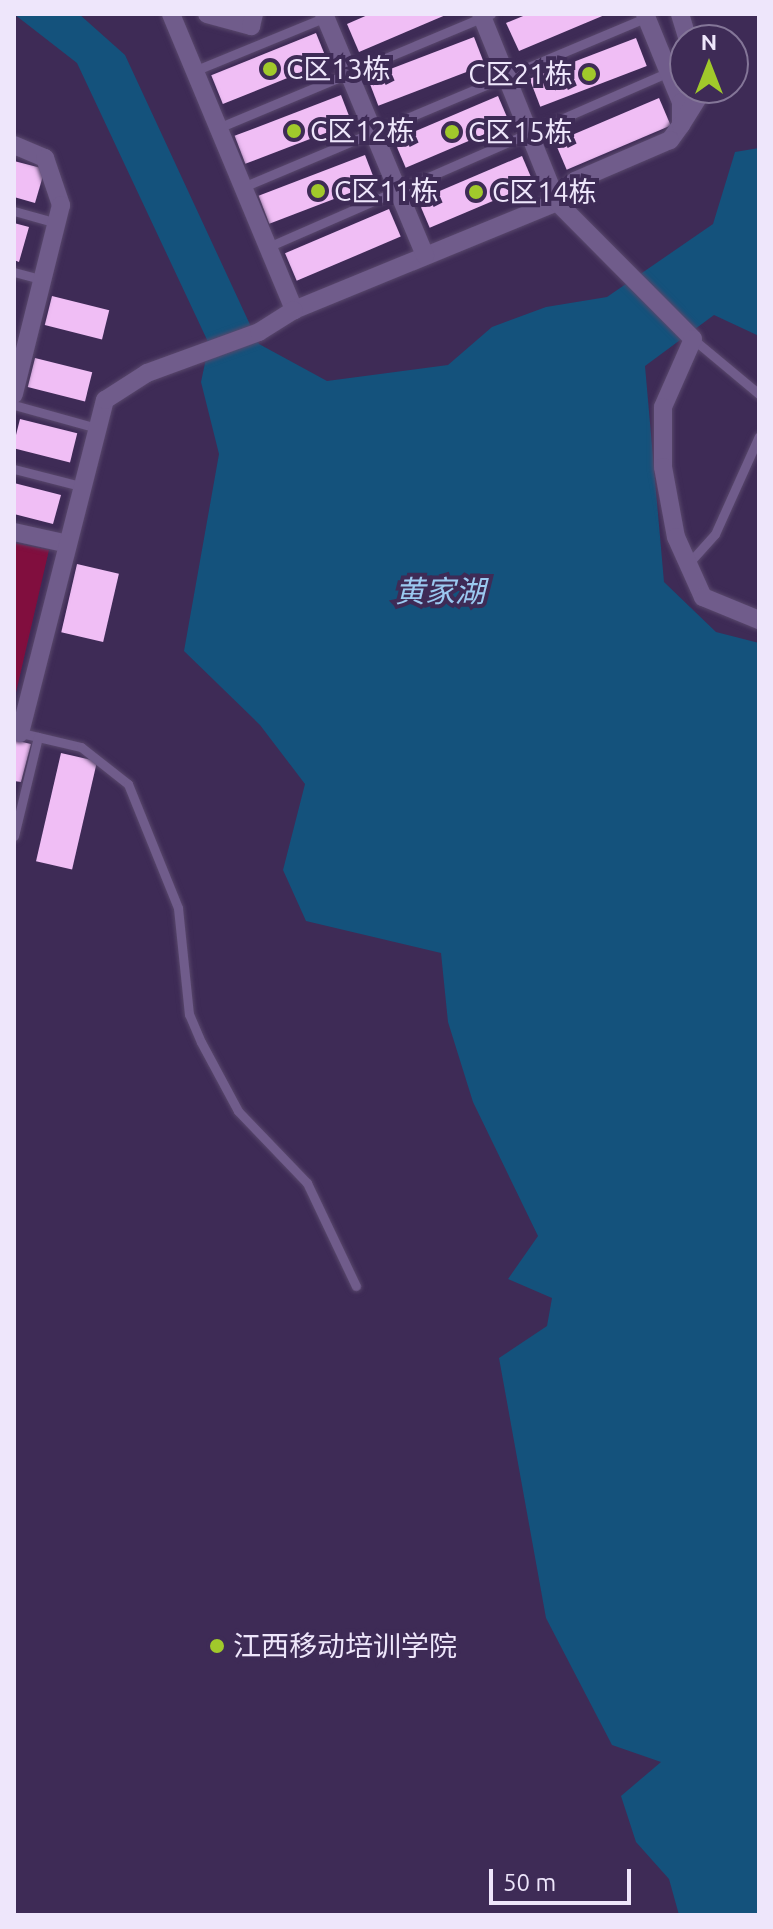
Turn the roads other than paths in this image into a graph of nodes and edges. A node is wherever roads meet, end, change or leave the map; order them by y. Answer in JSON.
{"nodes":[{"id":1,"x":171,"y":14,"type":"edge"},
{"id":2,"x":207,"y":14,"type":"edge"},
{"id":3,"x":254,"y":14,"type":"edge"},
{"id":4,"x":327,"y":15,"type":"edge"},
{"id":5,"x":485,"y":15,"type":"edge"},
{"id":6,"x":646,"y":16,"type":"edge"},
{"id":7,"x":194,"y":71,"type":"junction"},
{"id":8,"x":668,"y":72,"type":"junction"},
{"id":9,"x":349,"y":74,"type":"junction"},
{"id":10,"x":506,"y":77,"type":"junction"},
{"id":11,"x":694,"y":104,"type":"edge"},
{"id":12,"x":681,"y":125,"type":"junction"},
{"id":13,"x":218,"y":128,"type":"junction"},
{"id":14,"x":373,"y":133,"type":"junction"},
{"id":15,"x":529,"y":133,"type":"junction"},
{"id":16,"x":14,"y":145,"type":"edge"},
{"id":17,"x":243,"y":187,"type":"junction"},
{"id":18,"x":398,"y":191,"type":"junction"},
{"id":19,"x":557,"y":202,"type":"junction"},
{"id":20,"x":14,"y":211,"type":"edge"},
{"id":21,"x":57,"y":223,"type":"junction"},
{"id":22,"x":268,"y":247,"type":"junction"},
{"id":23,"x":425,"y":256,"type":"junction"},
{"id":24,"x":14,"y":272,"type":"edge"},
{"id":25,"x":43,"y":280,"type":"junction"},
{"id":26,"x":294,"y":310,"type":"junction"},
{"id":27,"x":21,"y":339,"type":"edge"},
{"id":28,"x":693,"y":339,"type":"junction"},
{"id":29,"x":14,"y":394,"type":"edge"},
{"id":30,"x":759,"y":394,"type":"edge"},
{"id":31,"x":14,"y":405,"type":"edge"},
{"id":32,"x":97,"y":428,"type":"junction"},
{"id":33,"x":759,"y":436,"type":"edge"},
{"id":34,"x":14,"y":469,"type":"edge"},
{"id":35,"x":80,"y":486,"type":"junction"},
{"id":36,"x":14,"y":532,"type":"edge"},
{"id":37,"x":64,"y":543,"type":"junction"},
{"id":38,"x":686,"y":567,"type":"junction"},
{"id":39,"x":759,"y":620,"type":"edge"},
{"id":40,"x":24,"y":734,"type":"edge"},
{"id":41,"x":19,"y":796,"type":"edge"},
{"id":42,"x":14,"y":836,"type":"edge"},
{"id":43,"x":356,"y":1286,"type":"dead end"}],
"edges":[{"from":1,"to":7,"type":"street"},
{"from":2,"to":3,"type":"street"},
{"from":4,"to":7,"type":"lane"},
{"from":4,"to":9,"type":"street"},
{"from":5,"to":9,"type":"lane"},
{"from":5,"to":10,"type":"street"},
{"from":6,"to":8,"type":"street"},
{"from":6,"to":10,"type":"lane"},
{"from":7,"to":13,"type":"street"},
{"from":8,"to":12,"type":"street"},
{"from":8,"to":15,"type":"lane"},
{"from":9,"to":13,"type":"lane"},
{"from":9,"to":14,"type":"street"},
{"from":10,"to":14,"type":"lane"},
{"from":10,"to":15,"type":"street"},
{"from":11,"to":12,"type":"street"},
{"from":12,"to":19,"type":"street"},
{"from":13,"to":17,"type":"street"},
{"from":14,"to":17,"type":"lane"},
{"from":14,"to":18,"type":"street"},
{"from":15,"to":18,"type":"lane"},
{"from":15,"to":19,"type":"street"},
{"from":16,"to":21,"type":"street"},
{"from":17,"to":22,"type":"street"},
{"from":18,"to":22,"type":"lane"},
{"from":18,"to":23,"type":"street"},
{"from":19,"to":23,"type":"street"},
{"from":19,"to":28,"type":"street"},
{"from":20,"to":21,"type":"lane"},
{"from":21,"to":25,"type":"street"},
{"from":22,"to":26,"type":"street"},
{"from":23,"to":26,"type":"street"},
{"from":24,"to":25,"type":"lane"},
{"from":25,"to":27,"type":"street"},
{"from":26,"to":32,"type":"street"},
{"from":27,"to":29,"type":"street"},
{"from":28,"to":30,"type":"lane"},
{"from":28,"to":38,"type":"street"},
{"from":31,"to":32,"type":"lane"},
{"from":32,"to":35,"type":"street"},
{"from":33,"to":38,"type":"lane"},
{"from":34,"to":35,"type":"lane"},
{"from":35,"to":37,"type":"street"},
{"from":36,"to":37,"type":"street"},
{"from":37,"to":40,"type":"street"},
{"from":38,"to":39,"type":"street"},
{"from":40,"to":41,"type":"lane"},
{"from":40,"to":43,"type":"lane"},
{"from":41,"to":42,"type":"lane"}]}
